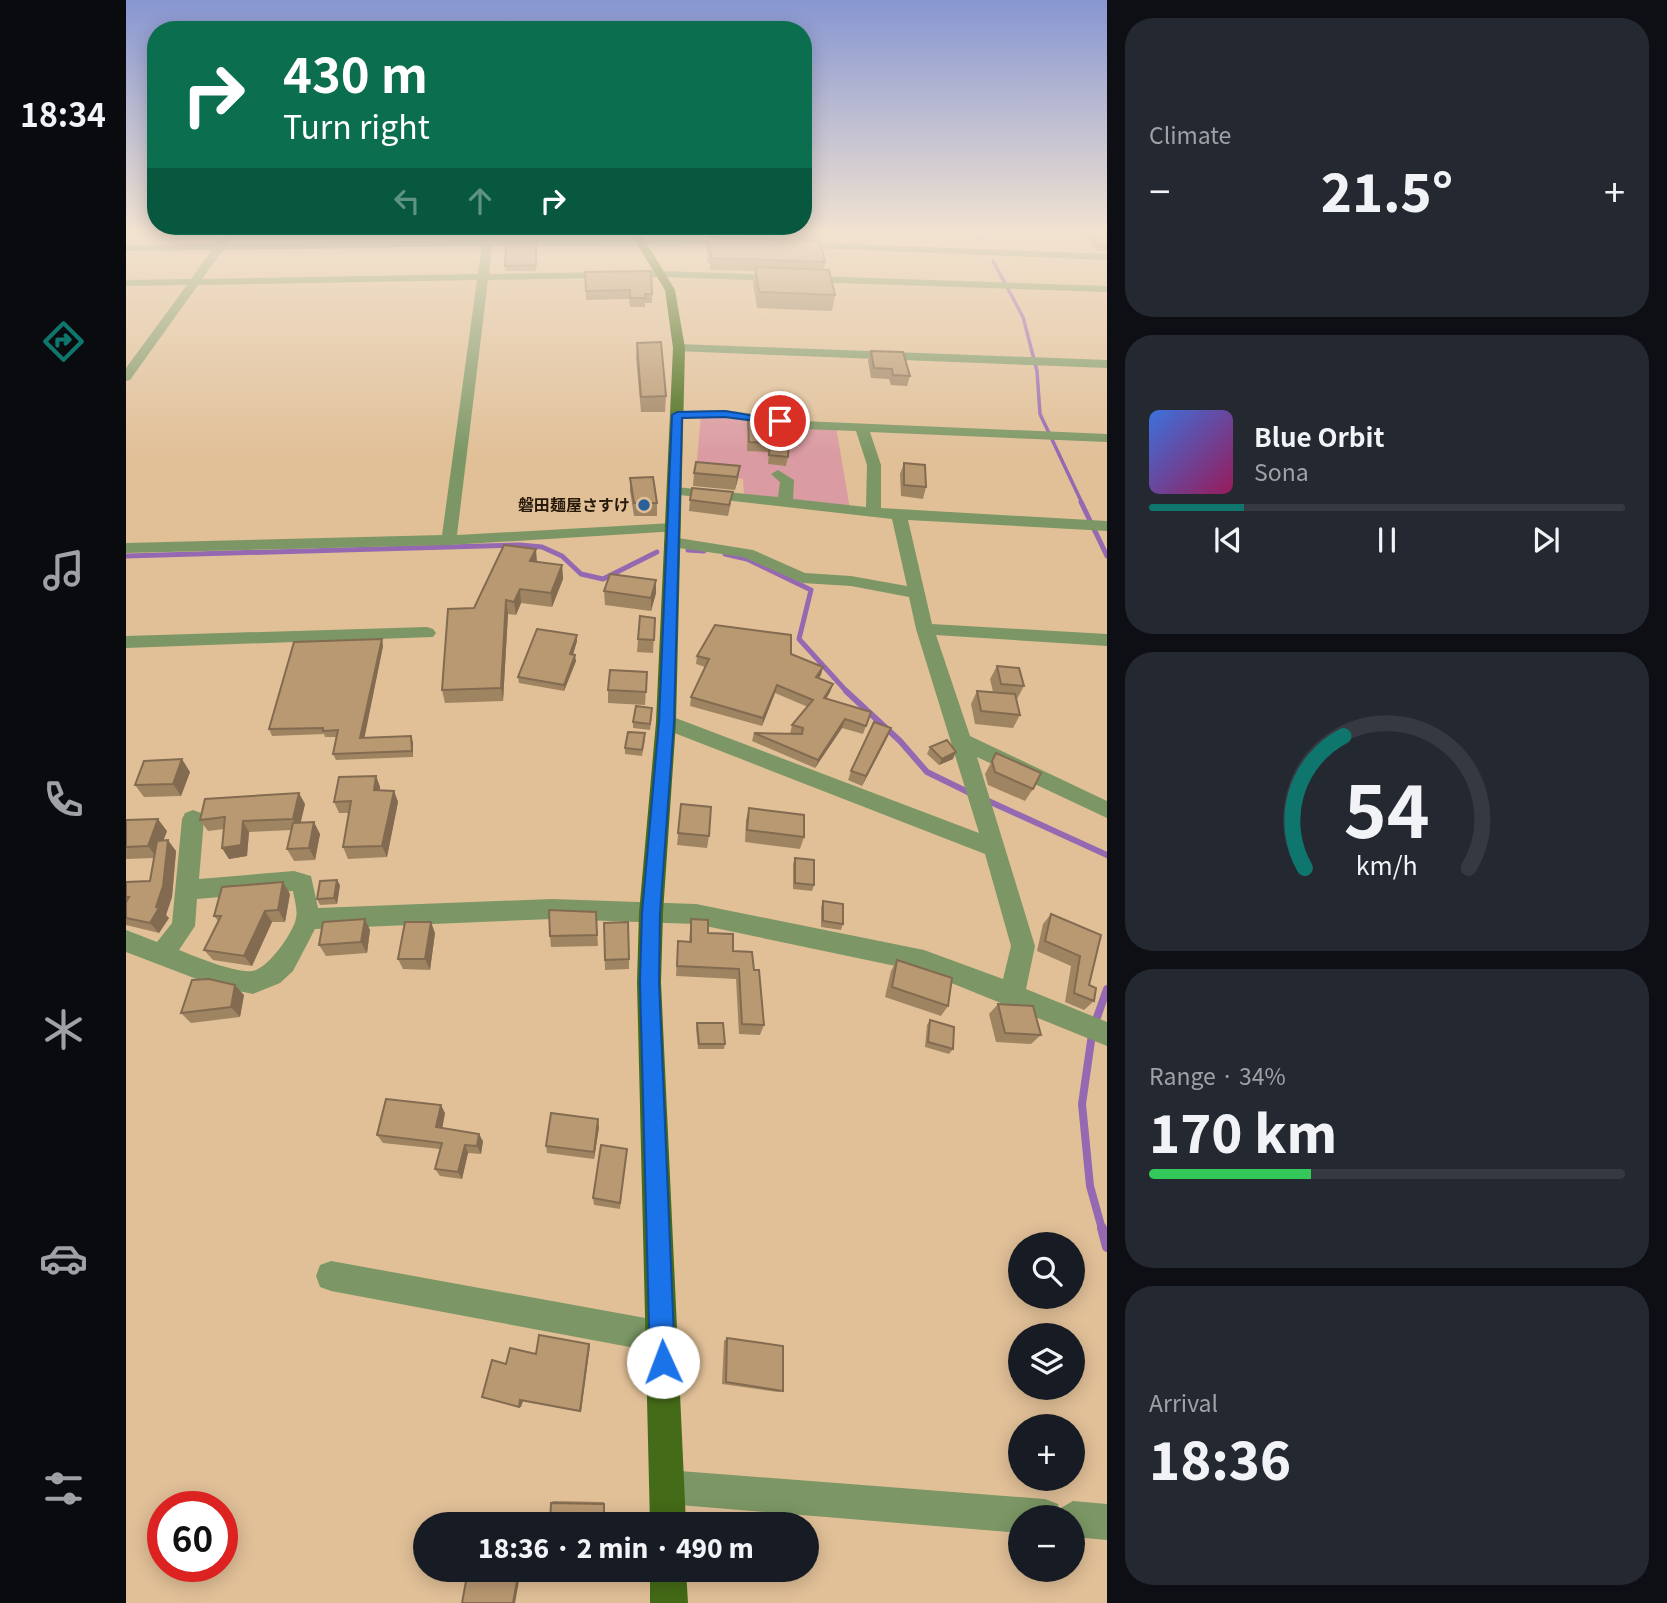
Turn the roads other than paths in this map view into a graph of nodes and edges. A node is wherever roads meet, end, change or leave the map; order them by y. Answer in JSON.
{"nodes":[{"id":1,"x":178,"y":306,"type":"edge"},
{"id":2,"x":478,"y":306,"type":"edge"},
{"id":3,"x":674,"y":306,"type":"edge"},
{"id":4,"x":679,"y":348,"type":"junction"},
{"id":5,"x":1107,"y":364,"type":"edge"},
{"id":6,"x":126,"y":377,"type":"edge"},
{"id":7,"x":677,"y":415,"type":"junction"},
{"id":8,"x":862,"y":428,"type":"junction"},
{"id":9,"x":1107,"y":438,"type":"edge"},
{"id":10,"x":778,"y":474,"type":"dead end"},
{"id":11,"x":676,"y":491,"type":"junction"},
{"id":12,"x":785,"y":502,"type":"junction"},
{"id":13,"x":873,"y":512,"type":"junction"},
{"id":14,"x":899,"y":515,"type":"junction"},
{"id":15,"x":1097,"y":526,"type":"edge"},
{"id":16,"x":673,"y":535,"type":"junction"},
{"id":17,"x":449,"y":540,"type":"junction"},
{"id":18,"x":126,"y":548,"type":"edge"},
{"id":19,"x":916,"y":593,"type":"junction"},
{"id":20,"x":925,"y":629,"type":"junction"},
{"id":21,"x":427,"y":633,"type":"dead end"},
{"id":22,"x":1107,"y":640,"type":"edge"},
{"id":23,"x":126,"y":642,"type":"edge"},
{"id":24,"x":666,"y":722,"type":"junction"},
{"id":25,"x":962,"y":741,"type":"junction"},
{"id":26,"x":1107,"y":810,"type":"edge"},
{"id":27,"x":193,"y":819,"type":"dead end"},
{"id":28,"x":995,"y":849,"type":"junction"},
{"id":29,"x":187,"y":890,"type":"junction"},
{"id":30,"x":651,"y":913,"type":"junction"},
{"id":31,"x":308,"y":919,"type":"junction"},
{"id":32,"x":126,"y":941,"type":"edge"},
{"id":33,"x":162,"y":955,"type":"junction"},
{"id":34,"x":1012,"y":995,"type":"junction"},
{"id":35,"x":1107,"y":1034,"type":"edge"},
{"id":36,"x":331,"y":1276,"type":"dead end"},
{"id":37,"x":662,"y":1338,"type":"junction"},
{"id":38,"x":667,"y":1487,"type":"junction"},
{"id":39,"x":668,"y":1512,"type":"edge"},
{"id":40,"x":1008,"y":1514,"type":"edge"},
{"id":41,"x":1085,"y":1521,"type":"edge"},
{"id":42,"x":1107,"y":1522,"type":"edge"},
{"id":43,"x":668,"y":1582,"type":"edge"},
{"id":44,"x":669,"y":1603,"type":"edge"}],
"edges":[{"from":1,"to":6,"type":"street"},
{"from":2,"to":17,"type":"street"},
{"from":3,"to":4,"type":"main road"},
{"from":4,"to":5,"type":"street"},
{"from":4,"to":7,"type":"main road"},
{"from":7,"to":8,"type":"street"},
{"from":7,"to":11,"type":"main road"},
{"from":8,"to":9,"type":"street"},
{"from":8,"to":13,"type":"street"},
{"from":10,"to":12,"type":"street"},
{"from":11,"to":12,"type":"street"},
{"from":11,"to":16,"type":"main road"},
{"from":12,"to":13,"type":"street"},
{"from":13,"to":14,"type":"street"},
{"from":14,"to":15,"type":"street"},
{"from":14,"to":19,"type":"street"},
{"from":16,"to":17,"type":"street"},
{"from":16,"to":19,"type":"street"},
{"from":16,"to":24,"type":"main road"},
{"from":17,"to":18,"type":"street"},
{"from":19,"to":20,"type":"street"},
{"from":20,"to":22,"type":"street"},
{"from":20,"to":25,"type":"street"},
{"from":21,"to":23,"type":"street"},
{"from":24,"to":28,"type":"street"},
{"from":24,"to":30,"type":"main road"},
{"from":25,"to":26,"type":"street"},
{"from":25,"to":28,"type":"street"},
{"from":27,"to":29,"type":"street"},
{"from":28,"to":34,"type":"street"},
{"from":29,"to":31,"type":"street"},
{"from":29,"to":33,"type":"street"},
{"from":30,"to":31,"type":"street"},
{"from":30,"to":34,"type":"street"},
{"from":30,"to":37,"type":"main road"},
{"from":31,"to":33,"type":"street"},
{"from":32,"to":33,"type":"street"},
{"from":34,"to":35,"type":"street"},
{"from":36,"to":37,"type":"street"},
{"from":37,"to":38,"type":"main road"},
{"from":38,"to":39,"type":"main road"},
{"from":38,"to":40,"type":"street"},
{"from":41,"to":42,"type":"street"},
{"from":43,"to":44,"type":"main road"}]}
